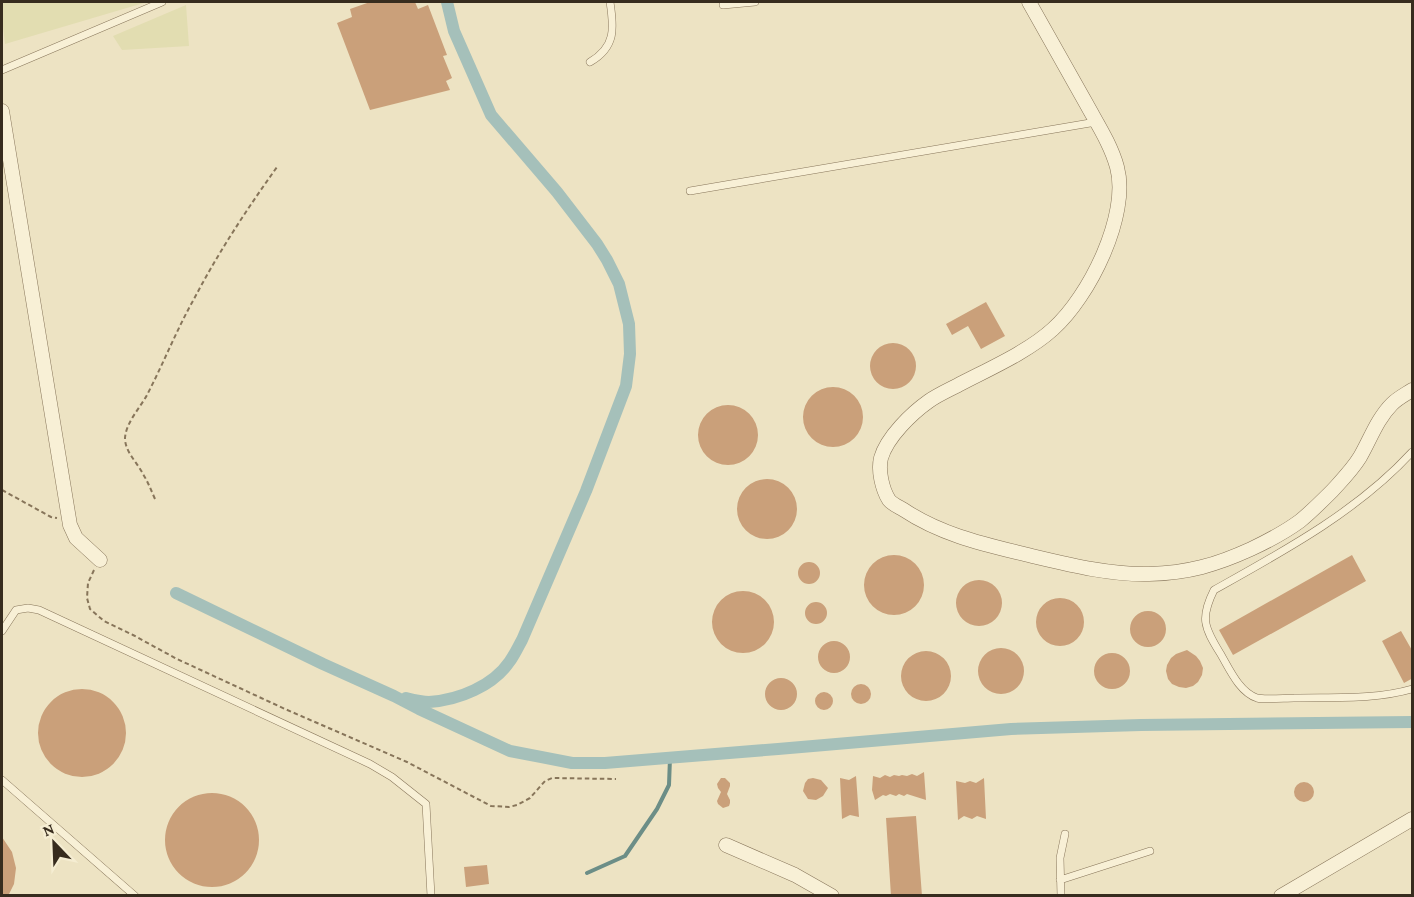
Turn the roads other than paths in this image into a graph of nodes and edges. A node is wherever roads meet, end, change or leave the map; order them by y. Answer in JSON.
{"nodes":[{"id":1,"x":162,"y":2,"type":"edge"},
{"id":2,"x":610,"y":2,"type":"edge"},
{"id":3,"x":755,"y":2,"type":"edge"},
{"id":4,"x":1029,"y":2,"type":"edge"},
{"id":5,"x":723,"y":5,"type":"dead end"},
{"id":6,"x":591,"y":62,"type":"dead end"},
{"id":7,"x":2,"y":70,"type":"edge"},
{"id":8,"x":2,"y":111,"type":"edge"},
{"id":9,"x":1096,"y":122,"type":"junction"},
{"id":10,"x":7,"y":177,"type":"edge"},
{"id":11,"x":690,"y":191,"type":"dead end"},
{"id":12,"x":1413,"y":390,"type":"edge"},
{"id":13,"x":1413,"y":452,"type":"edge"},
{"id":14,"x":100,"y":560,"type":"road end"},
{"id":15,"x":2,"y":631,"type":"edge"},
{"id":16,"x":1413,"y":689,"type":"edge"},
{"id":17,"x":2,"y":780,"type":"edge"},
{"id":18,"x":1413,"y":819,"type":"edge"},
{"id":19,"x":1065,"y":834,"type":"dead end"},
{"id":20,"x":726,"y":845,"type":"dead end"},
{"id":21,"x":1150,"y":851,"type":"dead end"},
{"id":22,"x":1060,"y":880,"type":"junction"},
{"id":23,"x":135,"y":896,"type":"edge"},
{"id":24,"x":431,"y":896,"type":"edge"},
{"id":25,"x":832,"y":896,"type":"edge"},
{"id":26,"x":1061,"y":896,"type":"edge"},
{"id":27,"x":1281,"y":896,"type":"edge"}],
"edges":[{"from":1,"to":7,"type":"lane"},
{"from":2,"to":6,"type":"lane"},
{"from":3,"to":5,"type":"lane"},
{"from":4,"to":9,"type":"street"},
{"from":8,"to":10,"type":"street"},
{"from":9,"to":11,"type":"lane"},
{"from":9,"to":12,"type":"street"},
{"from":10,"to":14,"type":"street"},
{"from":13,"to":16,"type":"lane"},
{"from":15,"to":24,"type":"lane"},
{"from":17,"to":23,"type":"lane"},
{"from":18,"to":27,"type":"street"},
{"from":19,"to":22,"type":"lane"},
{"from":20,"to":25,"type":"street"},
{"from":21,"to":22,"type":"lane"},
{"from":22,"to":26,"type":"lane"}]}
